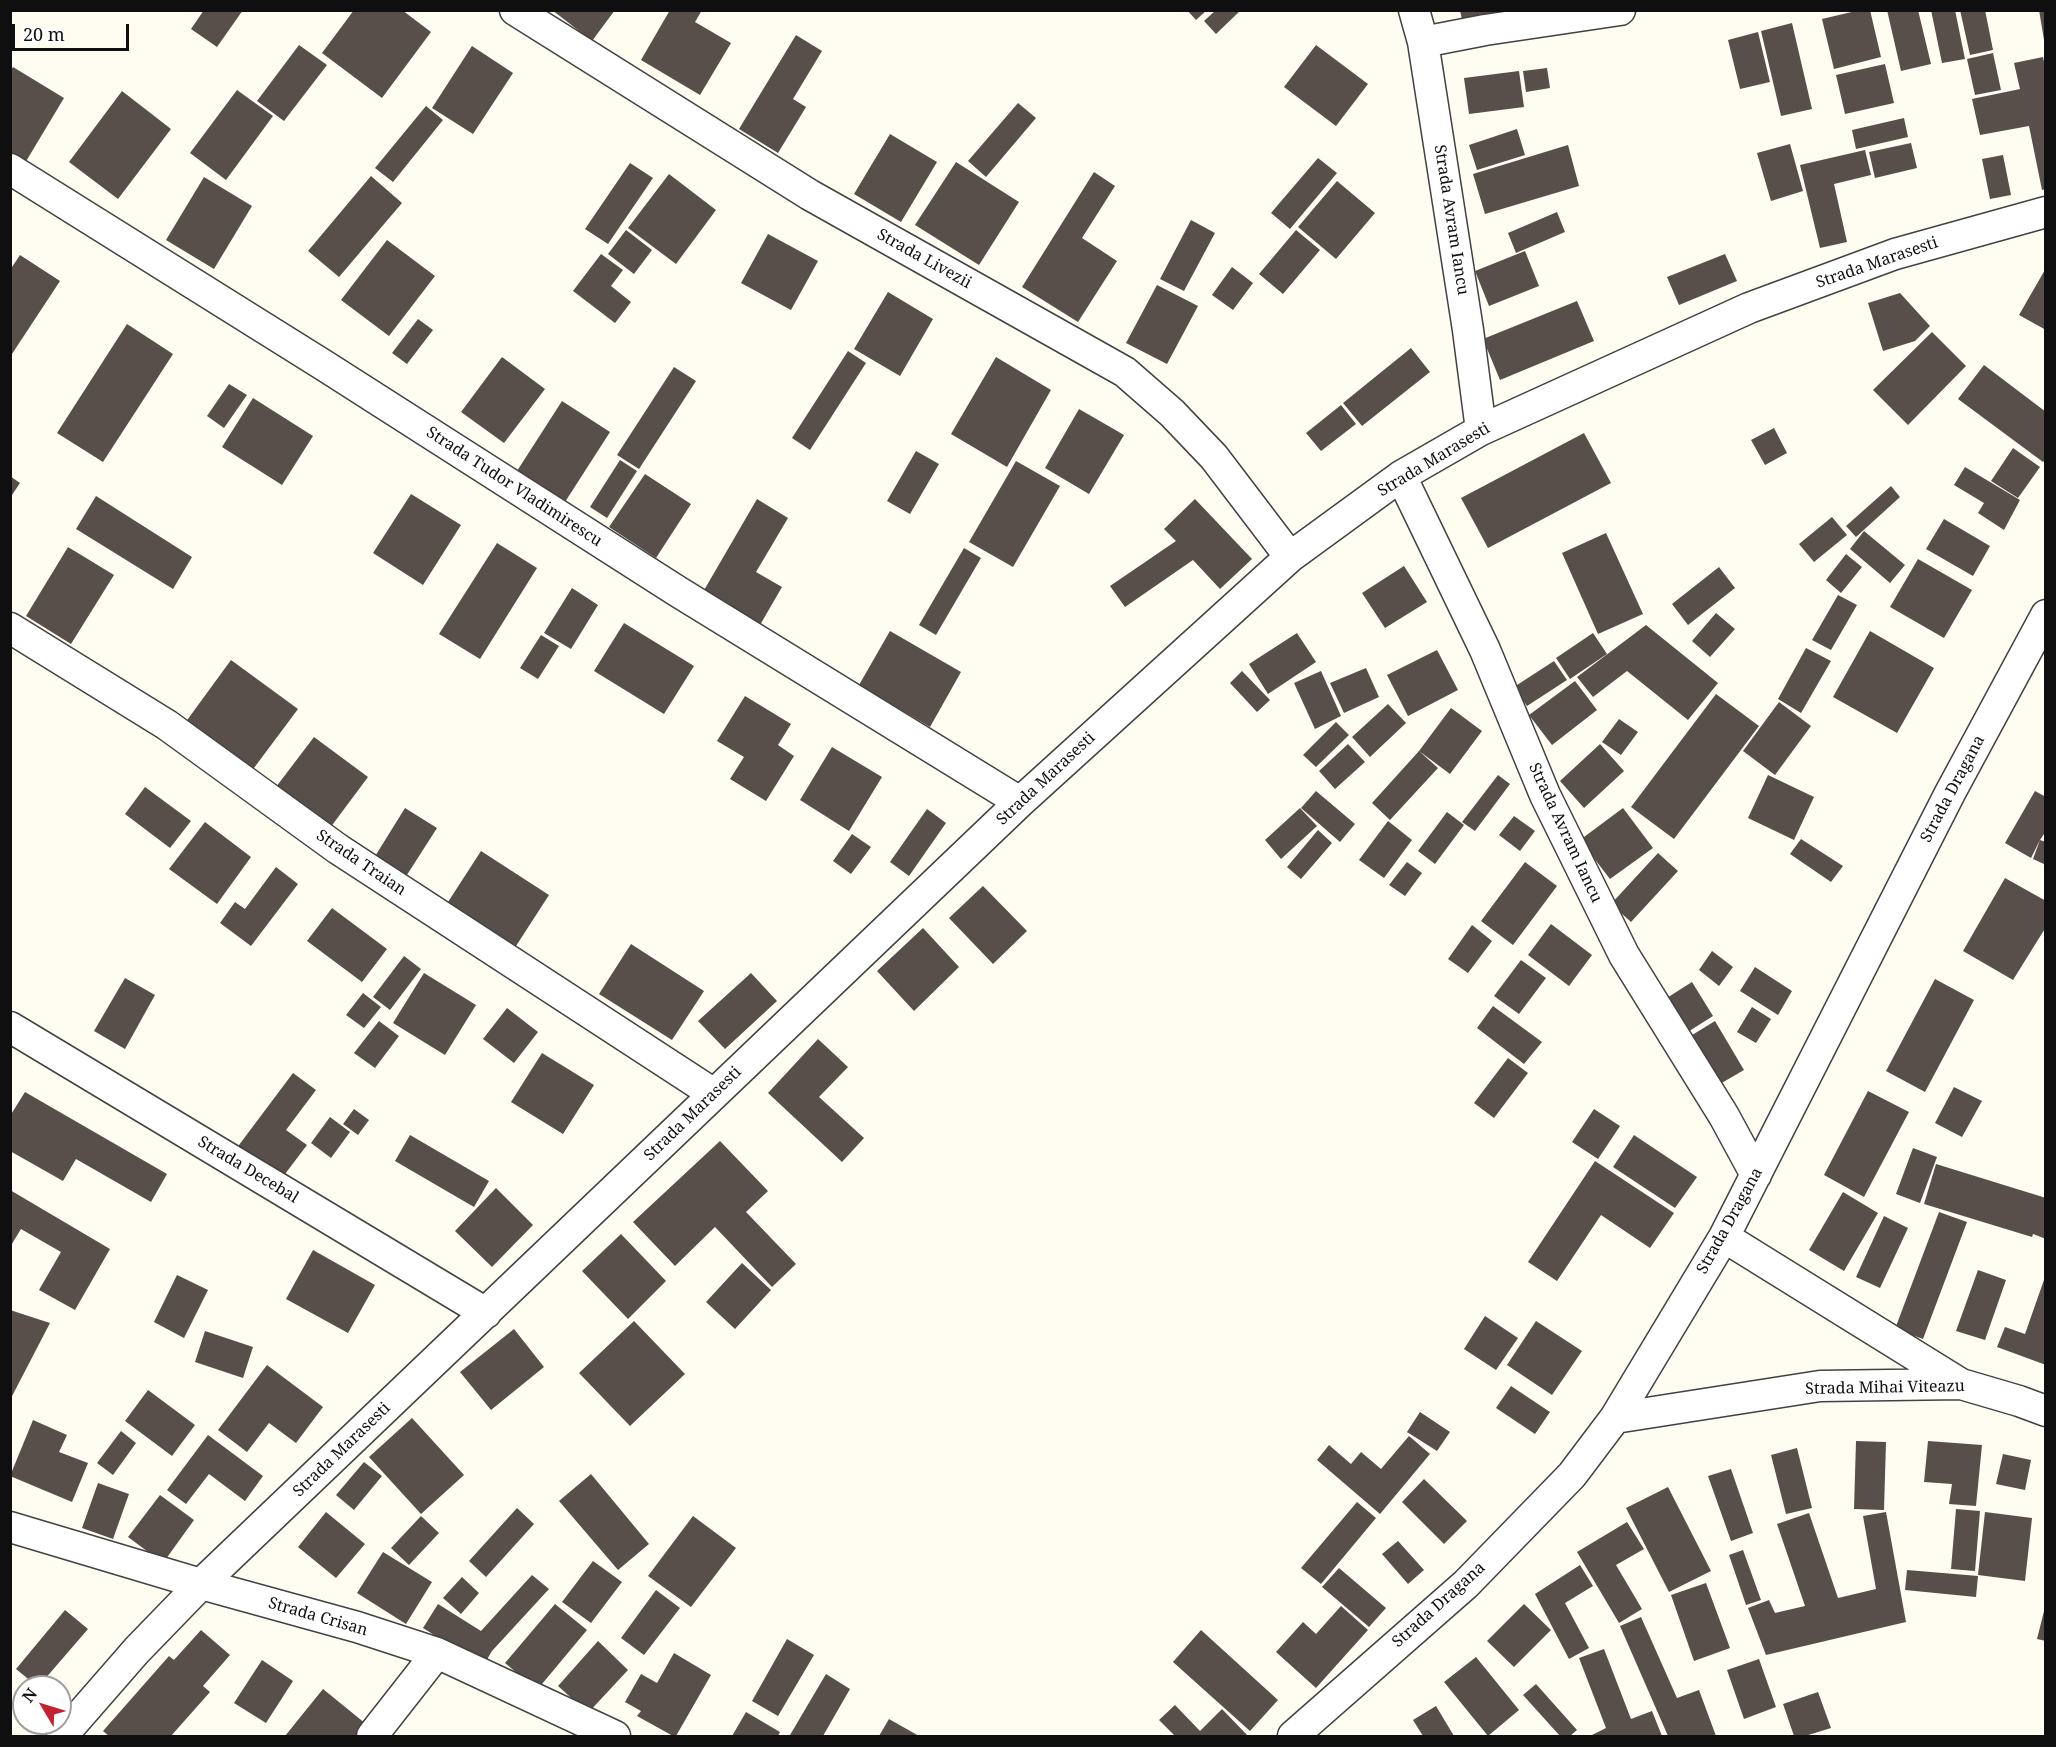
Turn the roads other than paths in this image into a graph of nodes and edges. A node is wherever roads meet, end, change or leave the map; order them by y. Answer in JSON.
{"nodes":[{"id":1,"x":515,"y":10,"type":"edge"},
{"id":2,"x":1414,"y":10,"type":"edge"},
{"id":3,"x":1620,"y":10,"type":"edge"},
{"id":4,"x":1423,"y":42,"type":"junction"},
{"id":5,"x":10,"y":169,"type":"edge"},
{"id":6,"x":2046,"y":212,"type":"edge"},
{"id":7,"x":1481,"y":430,"type":"junction"},
{"id":8,"x":1401,"y":476,"type":"junction"},
{"id":9,"x":1290,"y":557,"type":"junction"},
{"id":10,"x":2046,"y":615,"type":"edge"},
{"id":11,"x":10,"y":628,"type":"edge"},
{"id":12,"x":1020,"y":802,"type":"junction"},
{"id":13,"x":14,"y":1038,"type":"edge"},
{"id":14,"x":714,"y":1094,"type":"junction"},
{"id":15,"x":1756,"y":1176,"type":"junction"},
{"id":16,"x":1724,"y":1237,"type":"junction"},
{"id":17,"x":486,"y":1313,"type":"junction"},
{"id":18,"x":1961,"y":1384,"type":"junction"},
{"id":19,"x":2046,"y":1411,"type":"edge"},
{"id":20,"x":1615,"y":1418,"type":"junction"},
{"id":21,"x":10,"y":1527,"type":"edge"},
{"id":22,"x":201,"y":1584,"type":"junction"},
{"id":23,"x":437,"y":1653,"type":"junction"},
{"id":24,"x":62,"y":1737,"type":"edge"},
{"id":25,"x":372,"y":1737,"type":"edge"},
{"id":26,"x":615,"y":1737,"type":"edge"},
{"id":27,"x":1293,"y":1737,"type":"edge"}],
"edges":[{"from":1,"to":9,"type":"street","name":"Strada Livezii"},
{"from":2,"to":4,"type":"street","name":"Strada Avram Iancu"},
{"from":3,"to":4,"type":"street"},
{"from":4,"to":7,"type":"street","name":"Strada Avram Iancu"},
{"from":5,"to":12,"type":"street","name":"Strada Tudor Vladimirescu"},
{"from":6,"to":7,"type":"street","name":"Strada Marasesti"},
{"from":7,"to":8,"type":"street","name":"Strada Marasesti"},
{"from":8,"to":9,"type":"street","name":"Strada Marasesti"},
{"from":8,"to":15,"type":"street","name":"Strada Avram Iancu"},
{"from":9,"to":12,"type":"street","name":"Strada Marasesti"},
{"from":10,"to":15,"type":"street","name":"Strada Dragana"},
{"from":11,"to":14,"type":"street","name":"Strada Traian"},
{"from":12,"to":14,"type":"street","name":"Strada Marasesti"},
{"from":13,"to":17,"type":"street","name":"Strada Decebal"},
{"from":14,"to":17,"type":"street","name":"Strada Marasesti"},
{"from":15,"to":16,"type":"street","name":"Strada Dragana"},
{"from":16,"to":18,"type":"street"},
{"from":16,"to":20,"type":"street","name":"Strada Dragana"},
{"from":17,"to":22,"type":"street","name":"Strada Marasesti"},
{"from":18,"to":19,"type":"street","name":"Strada Mihai Viteazu"},
{"from":18,"to":20,"type":"street","name":"Strada Mihai Viteazu"},
{"from":20,"to":27,"type":"street","name":"Strada Dragana"},
{"from":21,"to":22,"type":"street","name":"Strada Crisan"},
{"from":22,"to":23,"type":"street","name":"Strada Crisan"},
{"from":22,"to":24,"type":"street","name":"Strada Marasesti"},
{"from":23,"to":25,"type":"street"},
{"from":23,"to":26,"type":"street","name":"Strada Crisan"}]}
